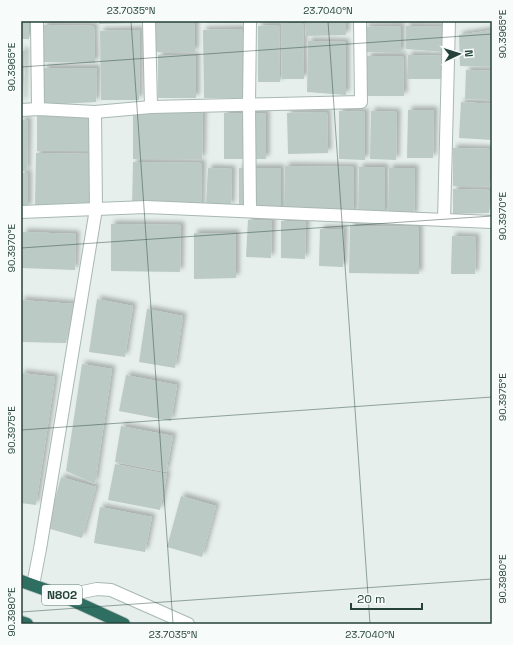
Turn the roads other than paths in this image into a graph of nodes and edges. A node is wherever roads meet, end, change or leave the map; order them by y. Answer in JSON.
{"nodes":[{"id":1,"x":37,"y":21,"type":"edge"},
{"id":2,"x":149,"y":21,"type":"edge"},
{"id":3,"x":250,"y":21,"type":"edge"},
{"id":4,"x":360,"y":21,"type":"edge"},
{"id":5,"x":449,"y":21,"type":"edge"},
{"id":6,"x":249,"y":105,"type":"junction"},
{"id":7,"x":151,"y":107,"type":"junction"},
{"id":8,"x":38,"y":109,"type":"junction"},
{"id":9,"x":21,"y":110,"type":"edge"},
{"id":10,"x":95,"y":112,"type":"junction"},
{"id":11,"x":96,"y":209,"type":"junction"},
{"id":12,"x":250,"y":211,"type":"junction"},
{"id":13,"x":21,"y":212,"type":"edge"},
{"id":14,"x":444,"y":220,"type":"junction"},
{"id":15,"x":492,"y":222,"type":"edge"},
{"id":16,"x":21,"y":581,"type":"edge"},
{"id":17,"x":33,"y":585,"type":"junction"},
{"id":18,"x":64,"y":596,"type":"junction"},
{"id":19,"x":21,"y":622,"type":"edge"},
{"id":20,"x":27,"y":624,"type":"edge"},
{"id":21,"x":124,"y":624,"type":"edge"},
{"id":22,"x":188,"y":624,"type":"edge"}],
"edges":[{"from":1,"to":8,"type":"street"},
{"from":2,"to":7,"type":"street"},
{"from":3,"to":6,"type":"street"},
{"from":4,"to":6,"type":"street"},
{"from":5,"to":14,"type":"street"},
{"from":6,"to":7,"type":"street"},
{"from":6,"to":12,"type":"street"},
{"from":7,"to":10,"type":"street"},
{"from":8,"to":9,"type":"street"},
{"from":8,"to":10,"type":"street"},
{"from":10,"to":11,"type":"street"},
{"from":11,"to":12,"type":"street"},
{"from":11,"to":13,"type":"street"},
{"from":11,"to":17,"type":"street"},
{"from":12,"to":14,"type":"street"},
{"from":14,"to":15,"type":"street"},
{"from":16,"to":17,"type":"highway","number":"N802"},
{"from":17,"to":18,"type":"highway","number":"N802"},
{"from":18,"to":21,"type":"highway","number":"N802"},
{"from":18,"to":22,"type":"street"},
{"from":19,"to":20,"type":"highway"}]}
